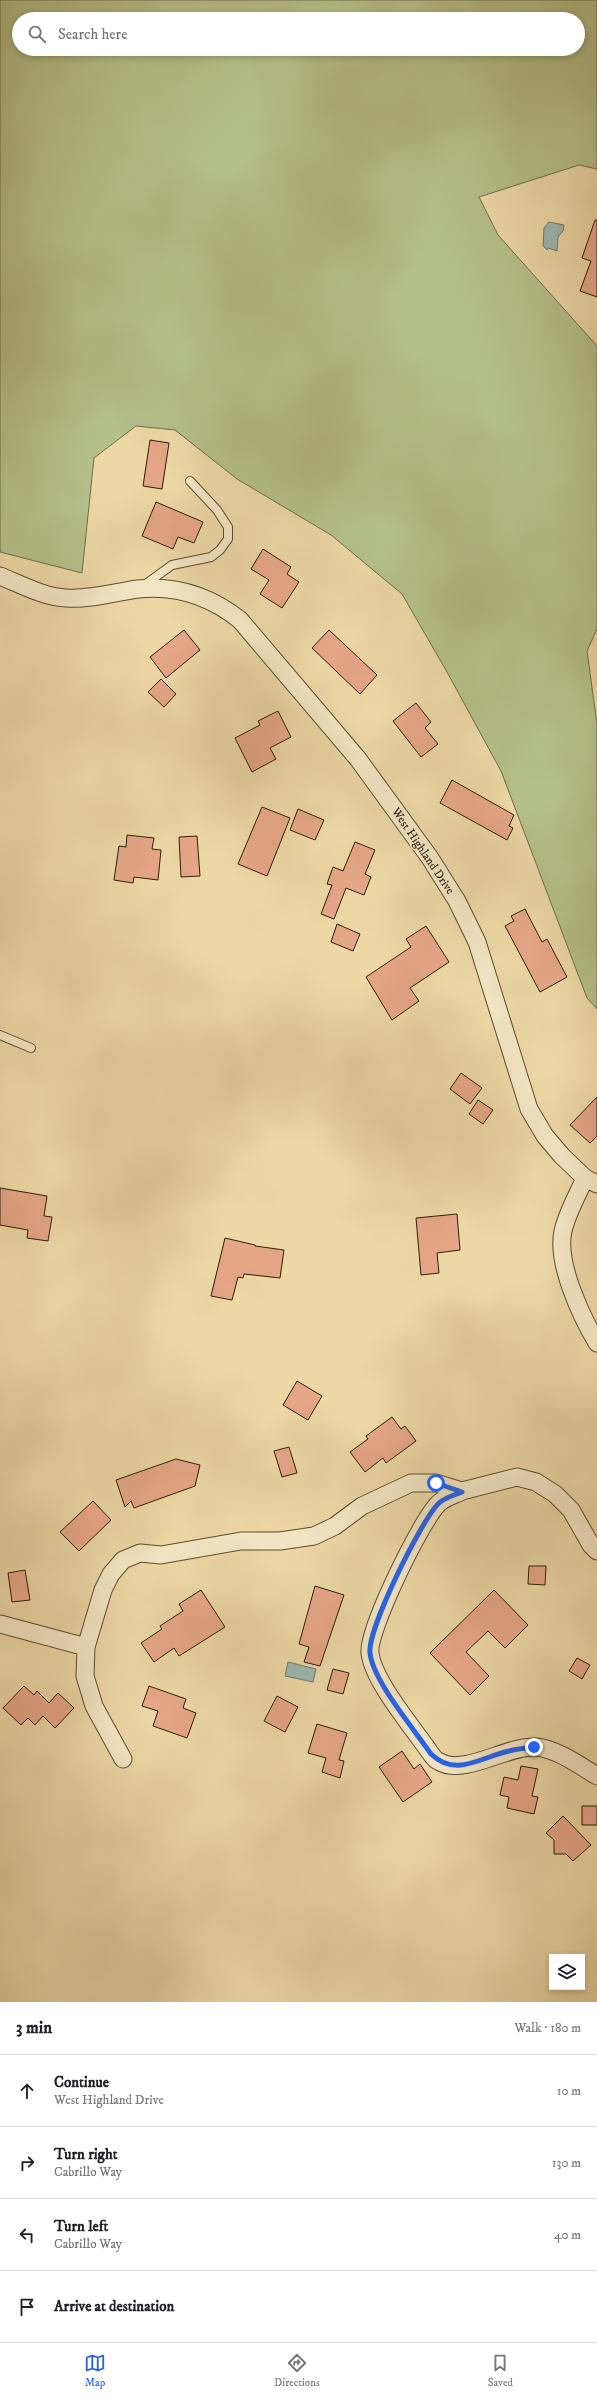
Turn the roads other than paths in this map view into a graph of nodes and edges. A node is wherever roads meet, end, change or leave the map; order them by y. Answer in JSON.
{"nodes":[{"id":1,"x":190,"y":481,"type":"dead end"},
{"id":2,"x":0,"y":576,"type":"edge"},
{"id":3,"x":139,"y":589,"type":"junction"},
{"id":4,"x":0,"y":1035,"type":"edge"},
{"id":5,"x":31,"y":1048,"type":"dead end"},
{"id":6,"x":591,"y":1181,"type":"edge"},
{"id":7,"x":597,"y":1344,"type":"edge"},
{"id":8,"x":462,"y":1492,"type":"junction"},
{"id":9,"x":597,"y":1551,"type":"edge"},
{"id":10,"x":0,"y":1624,"type":"edge"},
{"id":11,"x":86,"y":1647,"type":"junction"},
{"id":12,"x":123,"y":1759,"type":"dead end"},
{"id":13,"x":597,"y":1776,"type":"edge"}],
"edges":[{"from":1,"to":3,"type":"lane"},
{"from":2,"to":3,"type":"street","name":"West Highland Drive"},
{"from":3,"to":6,"type":"street","name":"West Highland Drive"},
{"from":4,"to":5,"type":"lane"},
{"from":6,"to":7,"type":"street","name":"West Highland Drive"},
{"from":8,"to":9,"type":"street"},
{"from":8,"to":11,"type":"street"},
{"from":8,"to":13,"type":"street"},
{"from":10,"to":11,"type":"street"},
{"from":11,"to":12,"type":"street"}]}
